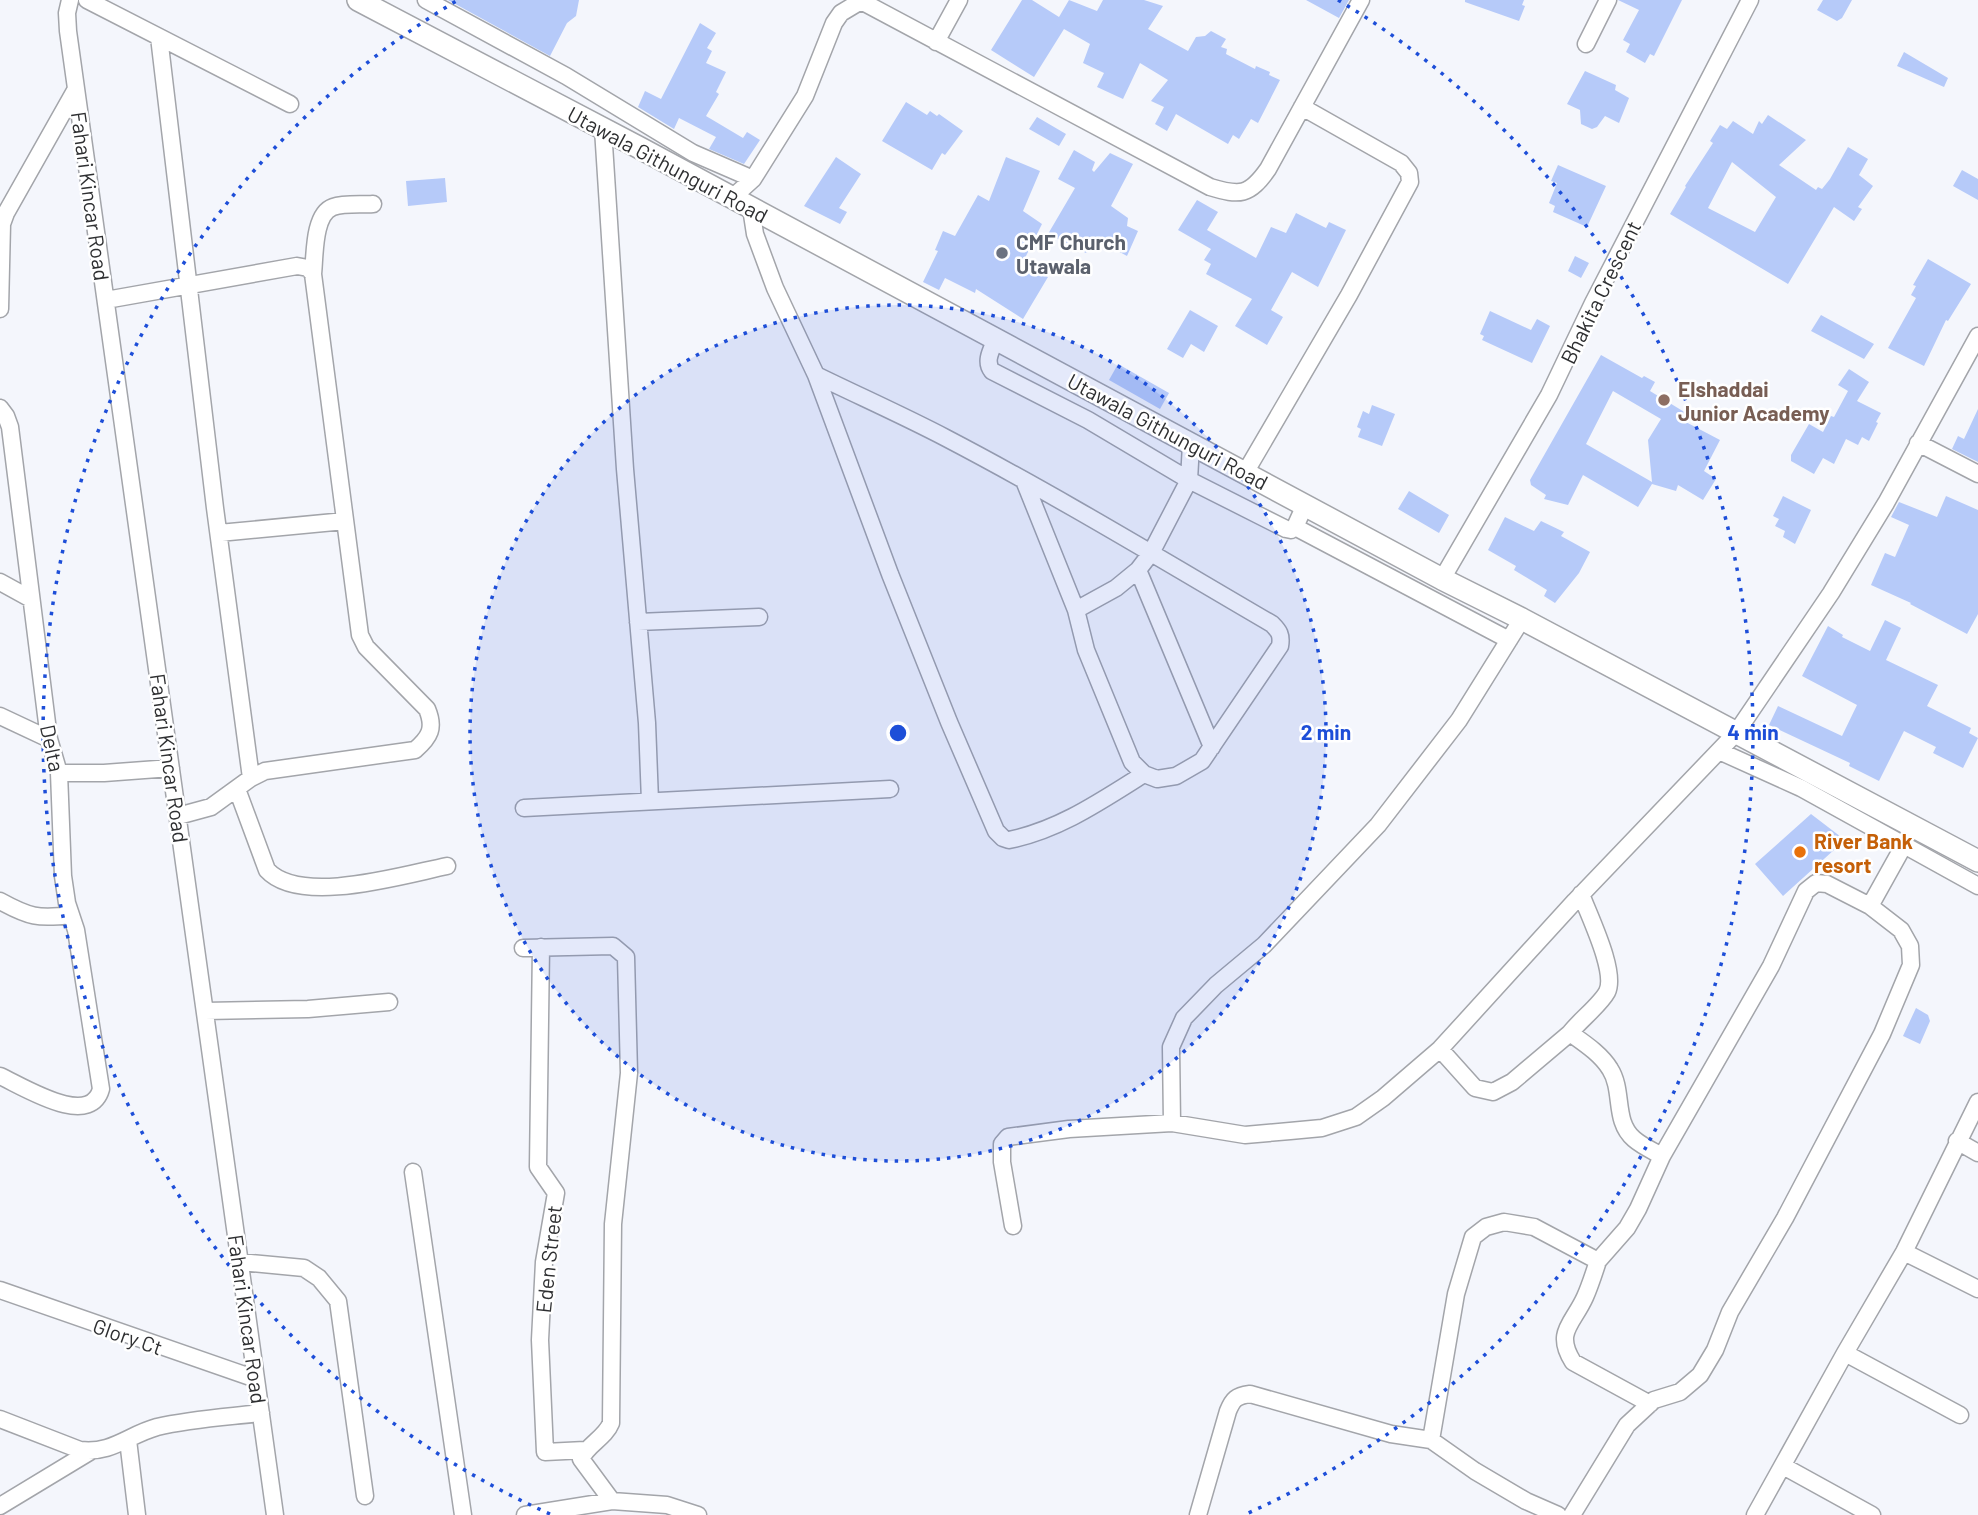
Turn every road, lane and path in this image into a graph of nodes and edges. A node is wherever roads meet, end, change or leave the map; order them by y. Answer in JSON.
{"nodes":[{"id":1,"x":70,"y":0,"type":"edge"},
{"id":2,"x":87,"y":0,"type":"edge"},
{"id":3,"x":426,"y":0,"type":"edge"},
{"id":4,"x":959,"y":0,"type":"edge"},
{"id":5,"x":1361,"y":0,"type":"edge"},
{"id":6,"x":1608,"y":0,"type":"edge"},
{"id":7,"x":1750,"y":0,"type":"edge"},
{"id":8,"x":370,"y":3,"type":"edge"},
{"id":9,"x":159,"y":37,"type":"junction"},
{"id":10,"x":936,"y":42,"type":"junction"},
{"id":11,"x":1586,"y":44,"type":"dead end"},
{"id":12,"x":566,"y":76,"type":"junction"},
{"id":13,"x":76,"y":89,"type":"junction"},
{"id":14,"x":553,"y":102,"type":"junction"},
{"id":15,"x":290,"y":104,"type":"dead end"},
{"id":16,"x":1302,"y":107,"type":"junction"},
{"id":17,"x":603,"y":129,"type":"junction"},
{"id":18,"x":687,"y":162,"type":"junction"},
{"id":19,"x":753,"y":179,"type":"junction"},
{"id":20,"x":732,"y":198,"type":"junction"},
{"id":21,"x":373,"y":204,"type":"dead end"},
{"id":22,"x":751,"y":208,"type":"junction"},
{"id":23,"x":313,"y":274,"type":"junction"},
{"id":24,"x":188,"y":285,"type":"junction"},
{"id":25,"x":106,"y":300,"type":"junction"},
{"id":26,"x":0,"y":309,"type":"edge"},
{"id":27,"x":1978,"y":336,"type":"edge"},
{"id":28,"x":996,"y":339,"type":"junction"},
{"id":29,"x":816,"y":375,"type":"junction"},
{"id":30,"x":1101,"y":395,"type":"junction"},
{"id":31,"x":0,"y":408,"type":"edge"},
{"id":32,"x":1088,"y":420,"type":"junction"},
{"id":33,"x":1918,"y":443,"type":"junction"},
{"id":34,"x":1191,"y":444,"type":"junction"},
{"id":35,"x":1245,"y":472,"type":"junction"},
{"id":36,"x":1978,"y":474,"type":"edge"},
{"id":37,"x":1189,"y":480,"type":"junction"},
{"id":38,"x":1025,"y":482,"type":"junction"},
{"id":39,"x":1306,"y":505,"type":"junction"},
{"id":40,"x":345,"y":521,"type":"junction"},
{"id":41,"x":1295,"y":527,"type":"junction"},
{"id":42,"x":219,"y":533,"type":"junction"},
{"id":43,"x":1151,"y":553,"type":"junction"},
{"id":44,"x":1138,"y":570,"type":"junction"},
{"id":45,"x":1442,"y":579,"type":"junction"},
{"id":46,"x":0,"y":582,"type":"edge"},
{"id":47,"x":31,"y":598,"type":"junction"},
{"id":48,"x":1076,"y":610,"type":"junction"},
{"id":49,"x":759,"y":617,"type":"dead end"},
{"id":50,"x":1522,"y":619,"type":"junction"},
{"id":51,"x":638,"y":622,"type":"junction"},
{"id":52,"x":1509,"y":640,"type":"junction"},
{"id":53,"x":0,"y":716,"type":"edge"},
{"id":54,"x":1736,"y":733,"type":"junction"},
{"id":55,"x":49,"y":739,"type":"junction"},
{"id":56,"x":1212,"y":747,"type":"junction"},
{"id":57,"x":1719,"y":751,"type":"junction"},
{"id":58,"x":171,"y":768,"type":"junction"},
{"id":59,"x":59,"y":773,"type":"junction"},
{"id":60,"x":1144,"y":774,"type":"junction"},
{"id":61,"x":251,"y":778,"type":"junction"},
{"id":62,"x":237,"y":789,"type":"junction"},
{"id":63,"x":890,"y":789,"type":"dead end"},
{"id":64,"x":650,"y":801,"type":"junction"},
{"id":65,"x":524,"y":808,"type":"dead end"},
{"id":66,"x":178,"y":816,"type":"junction"},
{"id":67,"x":1904,"y":845,"type":"junction"},
{"id":68,"x":1978,"y":861,"type":"edge"},
{"id":69,"x":447,"y":866,"type":"dead end"},
{"id":70,"x":1978,"y":886,"type":"edge"},
{"id":71,"x":1581,"y":894,"type":"junction"},
{"id":72,"x":0,"y":901,"type":"edge"},
{"id":73,"x":1870,"y":906,"type":"junction"},
{"id":74,"x":71,"y":915,"type":"junction"},
{"id":75,"x":541,"y":947,"type":"junction"},
{"id":76,"x":523,"y":948,"type":"dead end"},
{"id":77,"x":389,"y":1002,"type":"dead end"},
{"id":78,"x":205,"y":1011,"type":"junction"},
{"id":79,"x":1570,"y":1032,"type":"junction"},
{"id":80,"x":1440,"y":1049,"type":"junction"},
{"id":81,"x":0,"y":1076,"type":"edge"},
{"id":82,"x":1978,"y":1102,"type":"edge"},
{"id":83,"x":1172,"y":1123,"type":"junction"},
{"id":84,"x":1957,"y":1141,"type":"junction"},
{"id":85,"x":1978,"y":1153,"type":"edge"},
{"id":86,"x":1662,"y":1156,"type":"junction"},
{"id":87,"x":413,"y":1172,"type":"dead end"},
{"id":88,"x":1013,"y":1226,"type":"dead end"},
{"id":89,"x":1904,"y":1252,"type":"junction"},
{"id":90,"x":1598,"y":1261,"type":"junction"},
{"id":91,"x":240,"y":1262,"type":"junction"},
{"id":92,"x":1978,"y":1289,"type":"edge"},
{"id":93,"x":0,"y":1290,"type":"edge"},
{"id":94,"x":1845,"y":1353,"type":"junction"},
{"id":95,"x":256,"y":1379,"type":"junction"},
{"id":96,"x":1650,"y":1404,"type":"junction"},
{"id":97,"x":261,"y":1413,"type":"junction"},
{"id":98,"x":1960,"y":1415,"type":"dead end"},
{"id":99,"x":0,"y":1419,"type":"edge"},
{"id":100,"x":128,"y":1440,"type":"junction"},
{"id":101,"x":1431,"y":1440,"type":"junction"},
{"id":102,"x":585,"y":1450,"type":"junction"},
{"id":103,"x":91,"y":1451,"type":"junction"},
{"id":104,"x":1783,"y":1466,"type":"junction"},
{"id":105,"x":365,"y":1496,"type":"dead end"},
{"id":106,"x":612,"y":1501,"type":"junction"},
{"id":107,"x":0,"y":1506,"type":"edge"},
{"id":108,"x":137,"y":1515,"type":"edge"},
{"id":109,"x":275,"y":1515,"type":"edge"},
{"id":110,"x":463,"y":1515,"type":"edge"},
{"id":111,"x":525,"y":1515,"type":"edge"},
{"id":112,"x":698,"y":1515,"type":"edge"},
{"id":113,"x":1198,"y":1515,"type":"edge"},
{"id":114,"x":1558,"y":1515,"type":"edge"},
{"id":115,"x":1572,"y":1515,"type":"edge"},
{"id":116,"x":1755,"y":1515,"type":"edge"},
{"id":117,"x":1872,"y":1515,"type":"edge"}],
"edges":[{"from":1,"to":13,"type":"street","name":"Fahari Kincar Road"},
{"from":2,"to":9,"type":"street"},
{"from":3,"to":12,"type":"street"},
{"from":4,"to":10,"type":"street"},
{"from":5,"to":16,"type":"street"},
{"from":6,"to":11,"type":"street"},
{"from":7,"to":45,"type":"street","name":"Bhakita Crescent"},
{"from":8,"to":14,"type":"street","name":"Utawala Githunguri Road"},
{"from":9,"to":15,"type":"street"},
{"from":9,"to":24,"type":"street"},
{"from":10,"to":16,"type":"street"},
{"from":10,"to":19,"type":"street"},
{"from":12,"to":14,"type":"street"},
{"from":12,"to":18,"type":"street"},
{"from":13,"to":25,"type":"street","name":"Fahari Kincar Road"},
{"from":13,"to":26,"type":"street"},
{"from":14,"to":17,"type":"street","name":"Utawala Githunguri Road"},
{"from":16,"to":35,"type":"street"},
{"from":17,"to":18,"type":"street","name":"Utawala Githunguri Road"},
{"from":17,"to":51,"type":"street"},
{"from":18,"to":19,"type":"street"},
{"from":18,"to":20,"type":"street","name":"Utawala Githunguri Road"},
{"from":19,"to":20,"type":"street"},
{"from":20,"to":22,"type":"street","name":"Utawala Githunguri Road"},
{"from":21,"to":23,"type":"street"},
{"from":22,"to":28,"type":"street","name":"Utawala Githunguri Road"},
{"from":22,"to":29,"type":"street"},
{"from":23,"to":24,"type":"street"},
{"from":23,"to":40,"type":"street"},
{"from":24,"to":25,"type":"street"},
{"from":24,"to":42,"type":"street"},
{"from":25,"to":58,"type":"street","name":"Fahari Kincar Road"},
{"from":27,"to":33,"type":"street"},
{"from":28,"to":30,"type":"street","name":"Utawala Githunguri Road"},
{"from":28,"to":32,"type":"street"},
{"from":29,"to":38,"type":"street"},
{"from":29,"to":60,"type":"street"},
{"from":30,"to":32,"type":"street"},
{"from":30,"to":34,"type":"street","name":"Utawala Githunguri Road"},
{"from":31,"to":47,"type":"street","name":"Delta"},
{"from":32,"to":37,"type":"street"},
{"from":33,"to":36,"type":"street"},
{"from":33,"to":54,"type":"street"},
{"from":34,"to":35,"type":"street","name":"Utawala Githunguri Road"},
{"from":34,"to":37,"type":"street"},
{"from":35,"to":39,"type":"street","name":"Utawala Githunguri Road"},
{"from":37,"to":41,"type":"street"},
{"from":37,"to":43,"type":"street"},
{"from":38,"to":43,"type":"street"},
{"from":38,"to":48,"type":"street"},
{"from":39,"to":41,"type":"street"},
{"from":39,"to":45,"type":"street","name":"Utawala Githunguri Road"},
{"from":40,"to":42,"type":"street"},
{"from":40,"to":61,"type":"street"},
{"from":41,"to":52,"type":"street"},
{"from":42,"to":61,"type":"street"},
{"from":43,"to":44,"type":"street"},
{"from":43,"to":56,"type":"street"},
{"from":44,"to":48,"type":"street"},
{"from":44,"to":56,"type":"street"},
{"from":45,"to":50,"type":"street","name":"Utawala Githunguri Road"},
{"from":46,"to":47,"type":"street"},
{"from":47,"to":55,"type":"street","name":"Delta"},
{"from":48,"to":60,"type":"street"},
{"from":49,"to":51,"type":"street"},
{"from":50,"to":52,"type":"street"},
{"from":50,"to":54,"type":"street","name":"Utawala Githunguri Road"},
{"from":51,"to":64,"type":"street"},
{"from":52,"to":83,"type":"street"},
{"from":53,"to":55,"type":"street"},
{"from":54,"to":57,"type":"street"},
{"from":54,"to":68,"type":"street","name":"Utawala Githunguri Road"},
{"from":55,"to":59,"type":"street","name":"Delta"},
{"from":56,"to":60,"type":"street"},
{"from":57,"to":67,"type":"street"},
{"from":57,"to":71,"type":"street"},
{"from":58,"to":59,"type":"street"},
{"from":58,"to":66,"type":"street","name":"Fahari Kincar Road"},
{"from":59,"to":74,"type":"street","name":"Delta"},
{"from":61,"to":62,"type":"street"},
{"from":62,"to":66,"type":"street"},
{"from":62,"to":69,"type":"street"},
{"from":63,"to":64,"type":"street"},
{"from":64,"to":65,"type":"street"},
{"from":66,"to":78,"type":"street","name":"Fahari Kincar Road"},
{"from":67,"to":70,"type":"street"},
{"from":67,"to":73,"type":"street"},
{"from":71,"to":79,"type":"street"},
{"from":71,"to":80,"type":"street"},
{"from":72,"to":74,"type":"street"},
{"from":73,"to":86,"type":"street"},
{"from":73,"to":96,"type":"street"},
{"from":74,"to":81,"type":"street","name":"Delta"},
{"from":75,"to":76,"type":"street"},
{"from":75,"to":102,"type":"street","name":"Eden Street"},
{"from":75,"to":102,"type":"street"},
{"from":77,"to":78,"type":"street"},
{"from":78,"to":91,"type":"street","name":"Fahari Kincar Road"},
{"from":79,"to":80,"type":"street"},
{"from":79,"to":86,"type":"street"},
{"from":80,"to":83,"type":"street"},
{"from":82,"to":84,"type":"street"},
{"from":83,"to":88,"type":"street"},
{"from":84,"to":85,"type":"street"},
{"from":84,"to":89,"type":"street"},
{"from":86,"to":90,"type":"street"},
{"from":87,"to":110,"type":"street"},
{"from":89,"to":92,"type":"street"},
{"from":89,"to":94,"type":"street"},
{"from":90,"to":96,"type":"street"},
{"from":90,"to":101,"type":"street"},
{"from":91,"to":95,"type":"street","name":"Fahari Kincar Road"},
{"from":91,"to":105,"type":"street"},
{"from":93,"to":95,"type":"street","name":"Glory Ct"},
{"from":94,"to":98,"type":"street"},
{"from":94,"to":104,"type":"street"},
{"from":95,"to":97,"type":"street","name":"Fahari Kincar Road"},
{"from":96,"to":115,"type":"street"},
{"from":97,"to":100,"type":"street"},
{"from":97,"to":109,"type":"street","name":"Fahari Kincar Road"},
{"from":99,"to":103,"type":"street"},
{"from":100,"to":103,"type":"street"},
{"from":100,"to":108,"type":"street"},
{"from":101,"to":113,"type":"street"},
{"from":101,"to":114,"type":"street"},
{"from":102,"to":106,"type":"street"},
{"from":103,"to":107,"type":"street"},
{"from":104,"to":116,"type":"street"},
{"from":104,"to":117,"type":"street"},
{"from":106,"to":111,"type":"street"},
{"from":106,"to":112,"type":"street"}]}
